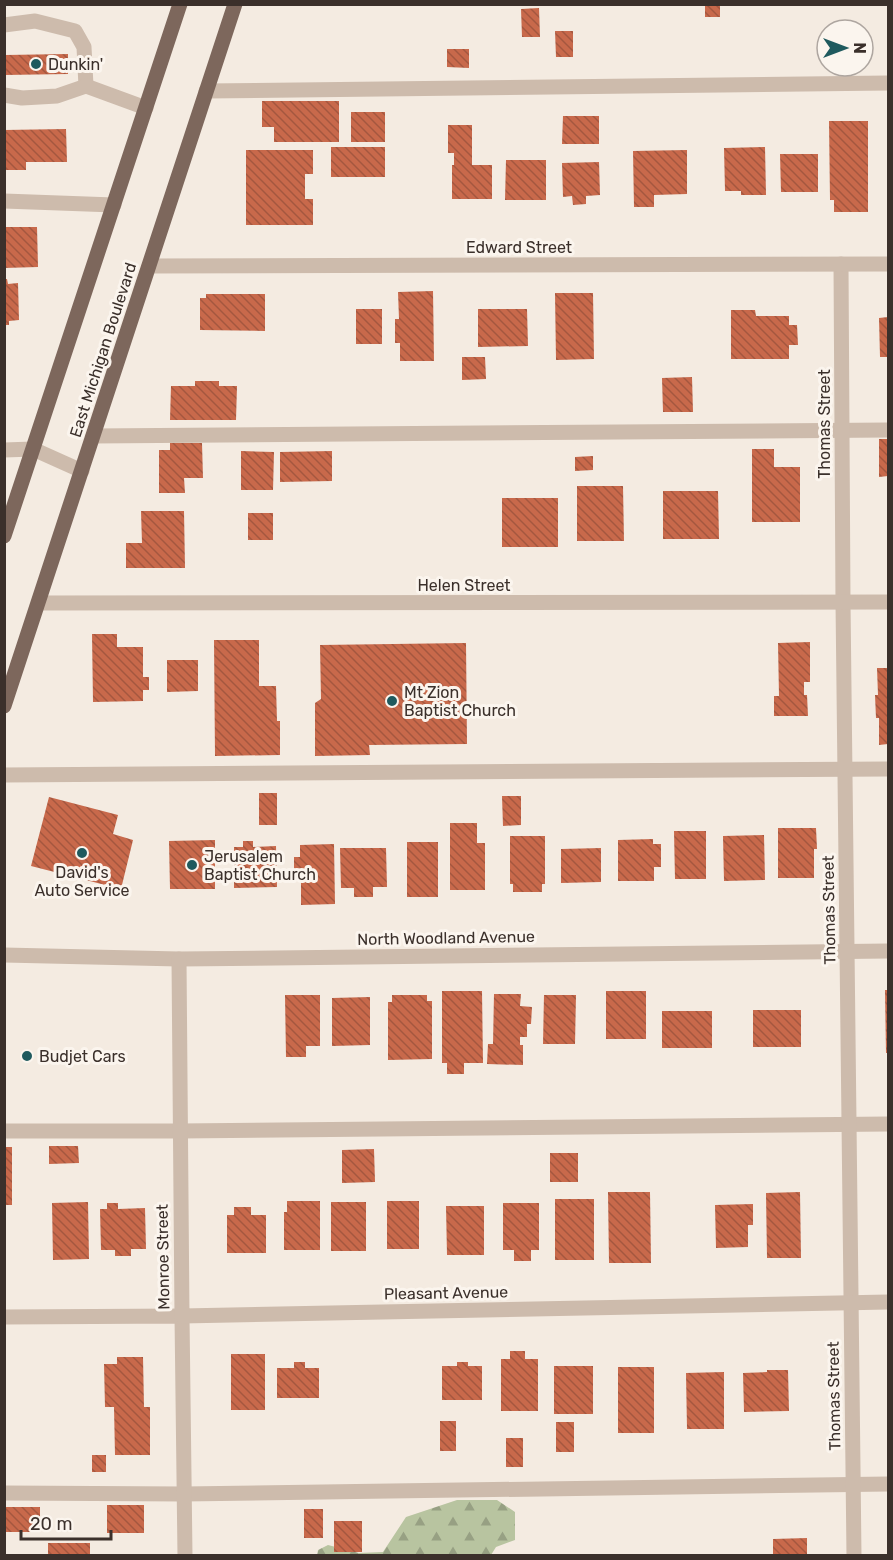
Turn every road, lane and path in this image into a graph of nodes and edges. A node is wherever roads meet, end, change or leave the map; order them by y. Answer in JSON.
{"nodes":[{"id":1,"x":180,"y":4,"type":"edge"},
{"id":2,"x":235,"y":4,"type":"edge"},
{"id":3,"x":4,"y":25,"type":"edge"},
{"id":4,"x":888,"y":82,"type":"edge"},
{"id":5,"x":86,"y":86,"type":"junction"},
{"id":6,"x":206,"y":91,"type":"junction"},
{"id":7,"x":4,"y":95,"type":"edge"},
{"id":8,"x":146,"y":108,"type":"junction"},
{"id":9,"x":4,"y":201,"type":"edge"},
{"id":10,"x":114,"y":205,"type":"junction"},
{"id":11,"x":841,"y":264,"type":"junction"},
{"id":12,"x":888,"y":264,"type":"edge"},
{"id":13,"x":149,"y":266,"type":"junction"},
{"id":14,"x":888,"y":430,"type":"edge"},
{"id":15,"x":842,"y":431,"type":"junction"},
{"id":16,"x":93,"y":436,"type":"junction"},
{"id":17,"x":33,"y":449,"type":"junction"},
{"id":18,"x":4,"y":450,"type":"edge"},
{"id":19,"x":82,"y":471,"type":"junction"},
{"id":20,"x":4,"y":536,"type":"edge"},
{"id":21,"x":843,"y":602,"type":"junction"},
{"id":22,"x":888,"y":602,"type":"edge"},
{"id":23,"x":40,"y":603,"type":"junction"},
{"id":24,"x":4,"y":706,"type":"edge"},
{"id":25,"x":845,"y":769,"type":"junction"},
{"id":26,"x":888,"y":769,"type":"edge"},
{"id":27,"x":4,"y":775,"type":"edge"},
{"id":28,"x":847,"y":951,"type":"junction"},
{"id":29,"x":888,"y":951,"type":"edge"},
{"id":30,"x":4,"y":955,"type":"edge"},
{"id":31,"x":179,"y":959,"type":"junction"},
{"id":32,"x":849,"y":1124,"type":"junction"},
{"id":33,"x":888,"y":1124,"type":"edge"},
{"id":34,"x":4,"y":1131,"type":"edge"},
{"id":35,"x":180,"y":1131,"type":"junction"},
{"id":36,"x":888,"y":1302,"type":"edge"},
{"id":37,"x":851,"y":1303,"type":"junction"},
{"id":38,"x":182,"y":1316,"type":"junction"},
{"id":39,"x":4,"y":1317,"type":"edge"},
{"id":40,"x":853,"y":1484,"type":"junction"},
{"id":41,"x":888,"y":1484,"type":"edge"},
{"id":42,"x":4,"y":1493,"type":"edge"},
{"id":43,"x":184,"y":1494,"type":"junction"},
{"id":44,"x":185,"y":1556,"type":"edge"},
{"id":45,"x":854,"y":1556,"type":"edge"}],
"edges":[{"from":1,"to":8,"type":"main road"},
{"from":2,"to":6,"type":"main road","name":"East Michigan Boulevard"},
{"from":3,"to":5,"type":"street"},
{"from":4,"to":6,"type":"street"},
{"from":5,"to":7,"type":"street"},
{"from":5,"to":8,"type":"street"},
{"from":6,"to":13,"type":"main road","name":"East Michigan Boulevard"},
{"from":8,"to":10,"type":"main road"},
{"from":9,"to":10,"type":"street"},
{"from":10,"to":17,"type":"main road"},
{"from":11,"to":12,"type":"street","name":"Edward Street"},
{"from":11,"to":13,"type":"street","name":"Edward Street"},
{"from":11,"to":15,"type":"street","name":"Thomas Street"},
{"from":13,"to":16,"type":"main road","name":"East Michigan Boulevard"},
{"from":14,"to":15,"type":"street"},
{"from":15,"to":16,"type":"street"},
{"from":15,"to":21,"type":"street","name":"Thomas Street"},
{"from":16,"to":19,"type":"main road","name":"East Michigan Boulevard"},
{"from":17,"to":18,"type":"street"},
{"from":17,"to":19,"type":"street"},
{"from":17,"to":20,"type":"main road"},
{"from":19,"to":23,"type":"main road","name":"East Michigan Boulevard"},
{"from":21,"to":22,"type":"street","name":"Helen Street"},
{"from":21,"to":23,"type":"street","name":"Helen Street"},
{"from":21,"to":25,"type":"street","name":"Thomas Street"},
{"from":23,"to":24,"type":"main road","name":"East Michigan Boulevard"},
{"from":25,"to":26,"type":"street"},
{"from":25,"to":27,"type":"street"},
{"from":25,"to":28,"type":"street","name":"Thomas Street"},
{"from":28,"to":29,"type":"street","name":"North Woodland Avenue"},
{"from":28,"to":31,"type":"street","name":"North Woodland Avenue"},
{"from":28,"to":32,"type":"street","name":"Thomas Street"},
{"from":30,"to":31,"type":"street","name":"North Woodland Avenue"},
{"from":31,"to":35,"type":"street","name":"Monroe Street"},
{"from":32,"to":33,"type":"street"},
{"from":32,"to":35,"type":"street"},
{"from":32,"to":37,"type":"street","name":"Thomas Street"},
{"from":34,"to":35,"type":"street"},
{"from":35,"to":38,"type":"street","name":"Monroe Street"},
{"from":36,"to":37,"type":"street","name":"Pleasant Avenue"},
{"from":37,"to":38,"type":"street","name":"Pleasant Avenue"},
{"from":37,"to":40,"type":"street","name":"Thomas Street"},
{"from":38,"to":39,"type":"street","name":"Pleasant Avenue"},
{"from":38,"to":43,"type":"street","name":"Monroe Street"},
{"from":40,"to":41,"type":"street"},
{"from":40,"to":43,"type":"street"},
{"from":40,"to":45,"type":"street","name":"Thomas Street"},
{"from":42,"to":43,"type":"street"},
{"from":43,"to":44,"type":"street","name":"Monroe Street"}]}
